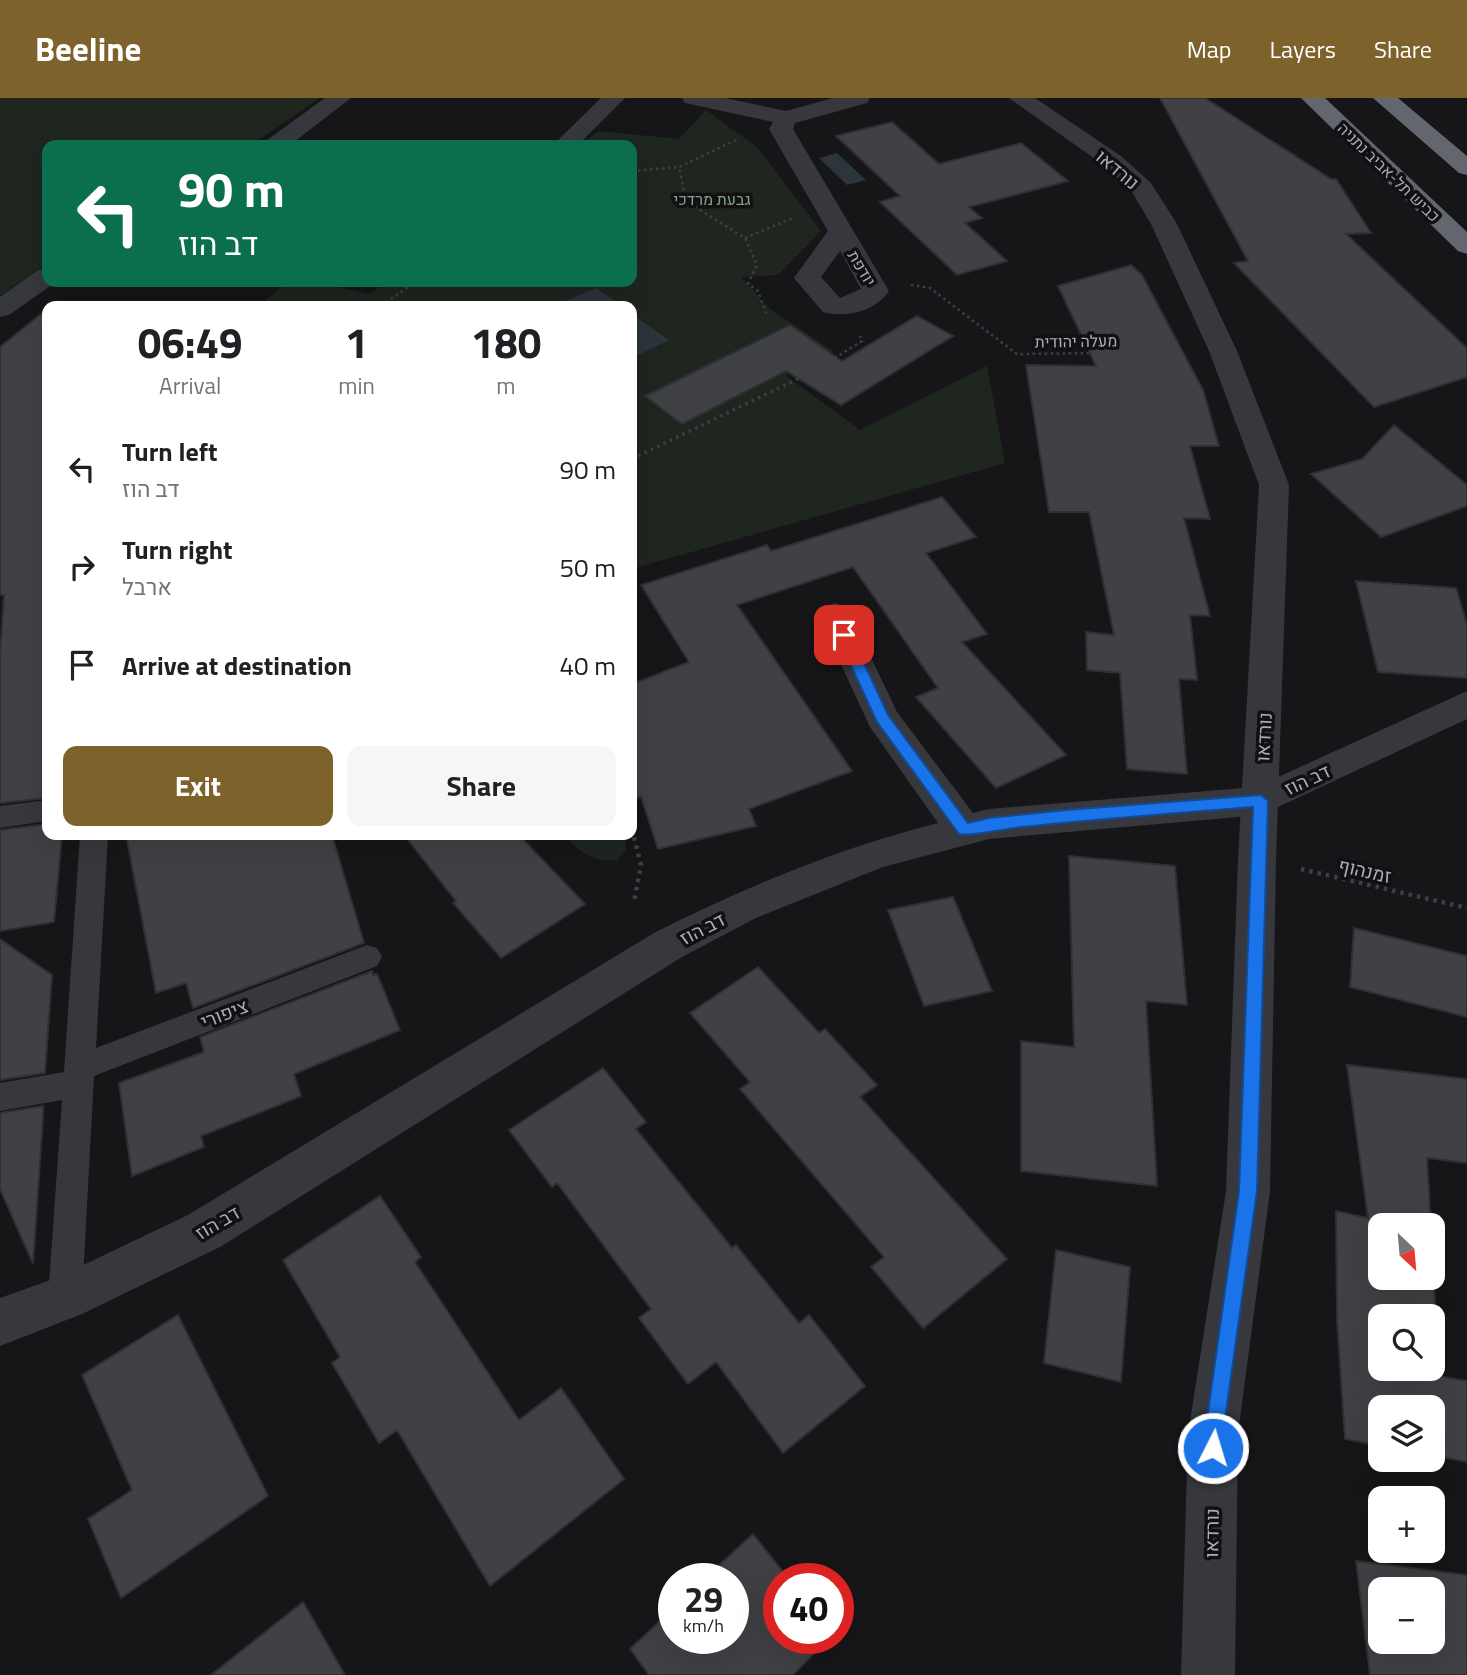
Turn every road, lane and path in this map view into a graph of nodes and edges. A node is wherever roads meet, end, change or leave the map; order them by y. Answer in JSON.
{"nodes":[{"id":1,"x":340,"y":98,"type":"edge"},
{"id":2,"x":614,"y":98,"type":"edge"},
{"id":3,"x":693,"y":98,"type":"edge"},
{"id":4,"x":859,"y":98,"type":"edge"},
{"id":5,"x":1020,"y":98,"type":"edge"},
{"id":6,"x":1312,"y":98,"type":"edge"},
{"id":7,"x":1384,"y":98,"type":"edge"},
{"id":8,"x":786,"y":118,"type":"junction"},
{"id":9,"x":745,"y":136,"type":"dead end"},
{"id":10,"x":282,"y":140,"type":"edge"},
{"id":11,"x":570,"y":140,"type":"edge"},
{"id":12,"x":679,"y":167,"type":"junction"},
{"id":13,"x":1467,"y":168,"type":"edge"},
{"id":14,"x":637,"y":171,"type":"edge"},
{"id":15,"x":825,"y":205,"type":"junction"},
{"id":16,"x":841,"y":232,"type":"junction"},
{"id":17,"x":745,"y":238,"type":"junction"},
{"id":18,"x":1467,"y":246,"type":"edge"},
{"id":19,"x":869,"y":279,"type":"junction"},
{"id":20,"x":42,"y":280,"type":"edge"},
{"id":21,"x":408,"y":287,"type":"edge"},
{"id":22,"x":388,"y":301,"type":"edge"},
{"id":23,"x":849,"y":307,"type":"junction"},
{"id":24,"x":0,"y":309,"type":"edge"},
{"id":25,"x":766,"y":313,"type":"dead end"},
{"id":26,"x":1223,"y":351,"type":"junction"},
{"id":27,"x":637,"y":457,"type":"edge"},
{"id":28,"x":835,"y":615,"type":"dead end"},
{"id":29,"x":1467,"y":704,"type":"edge"},
{"id":30,"x":1261,"y":801,"type":"junction"},
{"id":31,"x":42,"y":812,"type":"edge"},
{"id":32,"x":0,"y":817,"type":"edge"},
{"id":33,"x":964,"y":830,"type":"junction"},
{"id":34,"x":94,"y":840,"type":"edge"},
{"id":35,"x":635,"y":840,"type":"edge"},
{"id":36,"x":1257,"y":859,"type":"junction"},
{"id":37,"x":634,"y":902,"type":"dead end"},
{"id":38,"x":1467,"y":908,"type":"edge"},
{"id":39,"x":367,"y":957,"type":"dead end"},
{"id":40,"x":79,"y":1075,"type":"junction"},
{"id":41,"x":0,"y":1097,"type":"edge"},
{"id":42,"x":65,"y":1297,"type":"junction"},
{"id":43,"x":0,"y":1322,"type":"edge"},
{"id":44,"x":1209,"y":1675,"type":"edge"}],
"edges":[{"from":1,"to":10,"type":"street"},
{"from":2,"to":11,"type":"street"},
{"from":3,"to":8,"type":"street"},
{"from":4,"to":8,"type":"street"},
{"from":5,"to":26,"type":"street","name":"נורדאו"},
{"from":6,"to":18,"type":"highway","name":"כביש תל-אביב נתניה"},
{"from":7,"to":13,"type":"highway"},
{"from":8,"to":15,"type":"street","name":"יודפת"},
{"from":9,"to":12,"type":"path"},
{"from":12,"to":14,"type":"path"},
{"from":12,"to":17,"type":"path"},
{"from":15,"to":16,"type":"street","name":"יודפת"},
{"from":15,"to":17,"type":"path"},
{"from":16,"to":19,"type":"street","name":"יודפת"},
{"from":16,"to":23,"type":"street","name":"יודפת"},
{"from":17,"to":25,"type":"path"},
{"from":19,"to":23,"type":"street","name":"יודפת"},
{"from":19,"to":26,"type":"path","name":"מעלה יהודית"},
{"from":20,"to":24,"type":"street"},
{"from":21,"to":22,"type":"path"},
{"from":23,"to":27,"type":"path"},
{"from":26,"to":30,"type":"street","name":"נורדאו"},
{"from":28,"to":33,"type":"street"},
{"from":29,"to":30,"type":"street","name":"דב הוז"},
{"from":30,"to":33,"type":"street","name":"דב הוז"},
{"from":30,"to":36,"type":"street","name":"נורדאו"},
{"from":31,"to":32,"type":"lane"},
{"from":33,"to":42,"type":"street","name":"דב הוז"},
{"from":34,"to":40,"type":"lane"},
{"from":35,"to":37,"type":"path"},
{"from":36,"to":38,"type":"path","name":"זמנהוף"},
{"from":36,"to":44,"type":"street","name":"נורדאו"},
{"from":39,"to":40,"type":"lane","name":"ציפורי"},
{"from":40,"to":41,"type":"lane","name":"ציפורי"},
{"from":40,"to":42,"type":"lane"},
{"from":42,"to":43,"type":"street","name":"דב הוז"}]}
